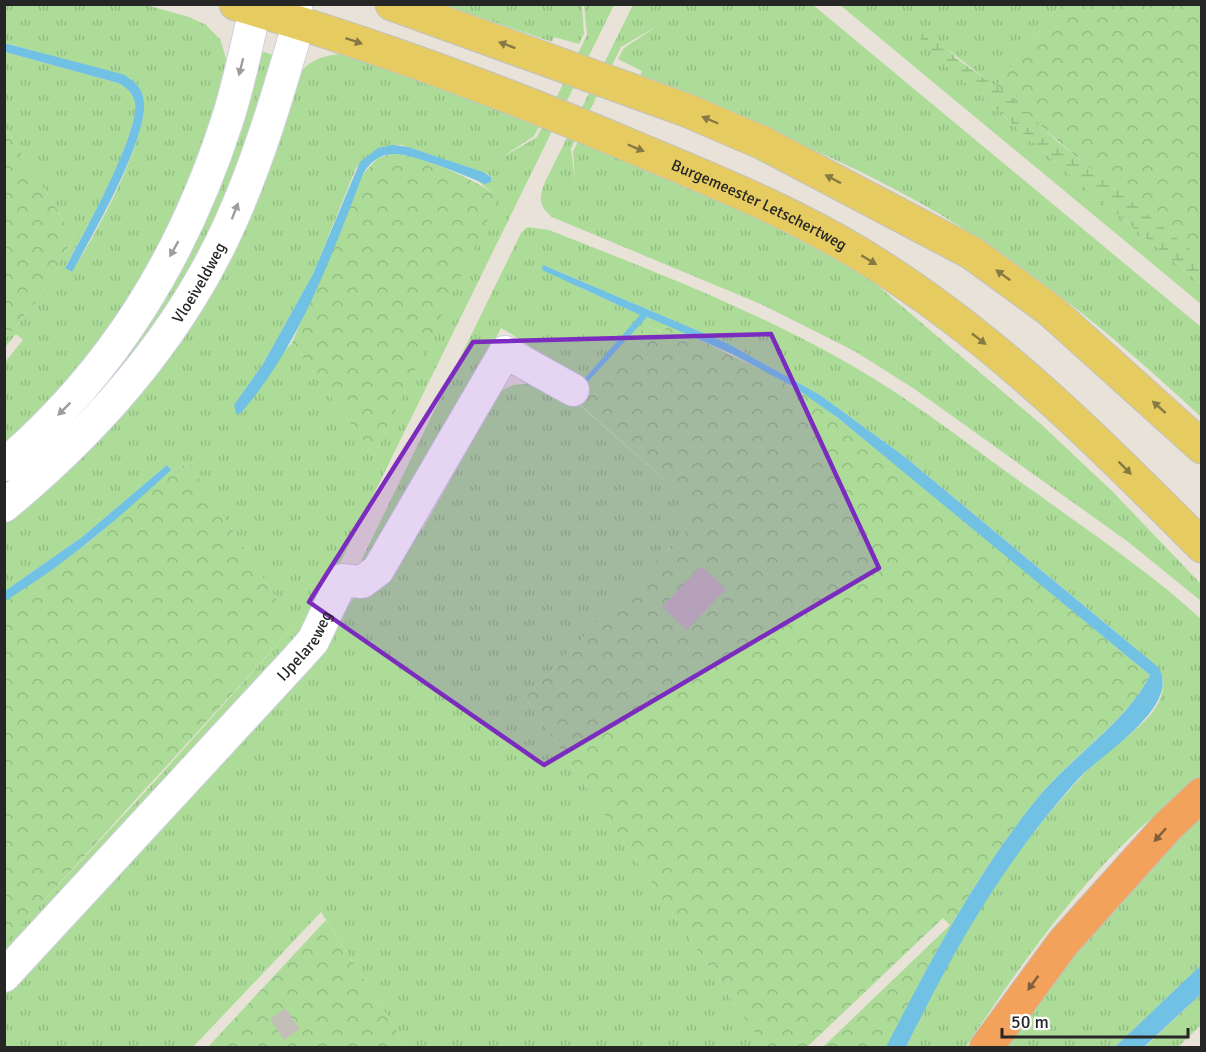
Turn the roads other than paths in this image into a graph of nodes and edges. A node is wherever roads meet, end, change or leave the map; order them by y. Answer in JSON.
{"nodes":[{"id":1,"x":392,"y":4,"type":"edge"},
{"id":2,"x":250,"y":6,"type":"edge"},
{"id":3,"x":297,"y":13,"type":"edge"},
{"id":4,"x":573,"y":390,"type":"dead end"},
{"id":5,"x":1202,"y":447,"type":"edge"},
{"id":6,"x":4,"y":465,"type":"edge"},
{"id":7,"x":4,"y":506,"type":"edge"},
{"id":8,"x":1202,"y":546,"type":"edge"},
{"id":9,"x":1202,"y":794,"type":"edge"},
{"id":10,"x":4,"y":976,"type":"edge"},
{"id":11,"x":986,"y":1047,"type":"edge"}],
"edges":[{"from":5,"to":1,"type":"main road","one_way":true},
{"from":2,"to":3,"type":"main road","name":"Burgemeester Letschertweg"},
{"from":2,"to":6,"type":"street","one_way":true},
{"from":7,"to":3,"type":"street","name":"Vloeiveldweg","one_way":true},
{"from":3,"to":8,"type":"main road","name":"Burgemeester Letschertweg","one_way":true},
{"from":4,"to":10,"type":"street","name":"IJpelareweg"},
{"from":9,"to":11,"type":"highway","one_way":true}]}
